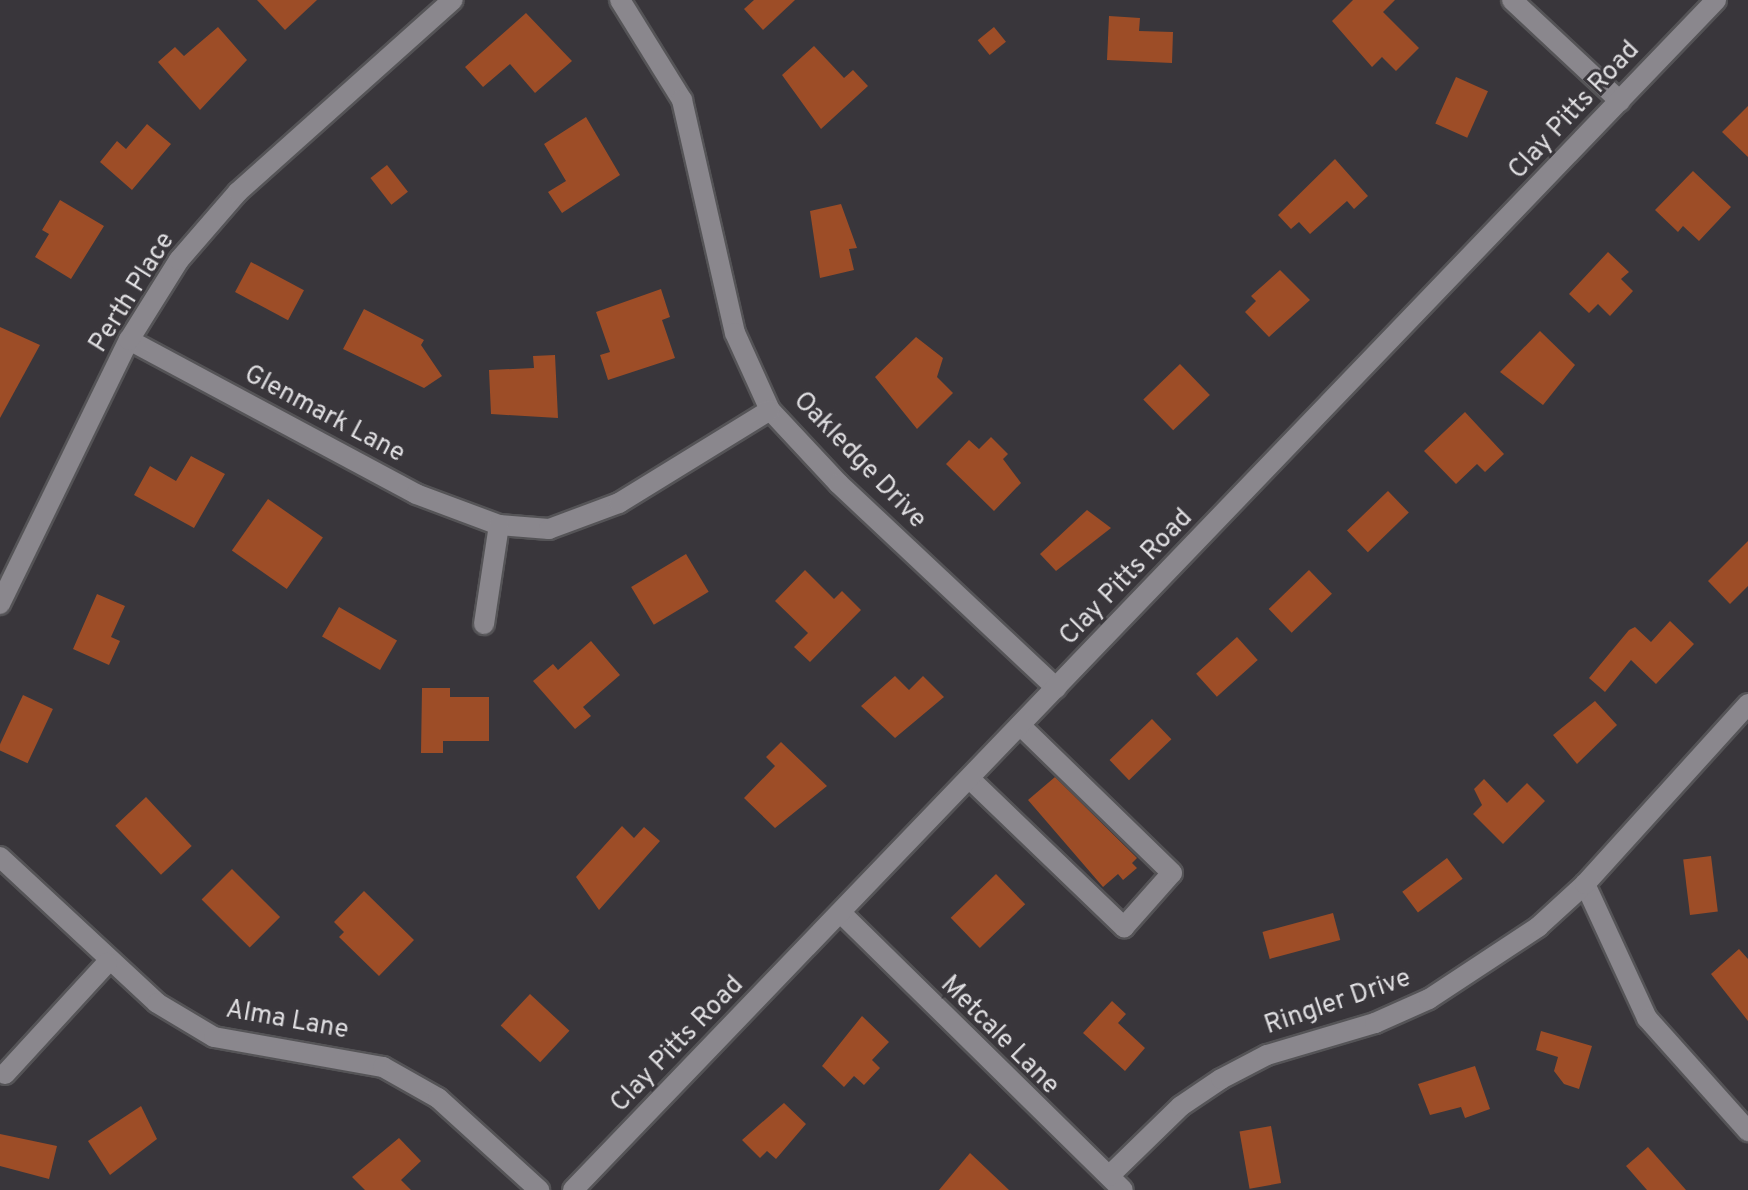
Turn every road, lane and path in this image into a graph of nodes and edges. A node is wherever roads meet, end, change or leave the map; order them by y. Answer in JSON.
{"nodes":[{"id":1,"x":453,"y":0,"type":"edge"},
{"id":2,"x":620,"y":0,"type":"edge"},
{"id":3,"x":1512,"y":0,"type":"edge"},
{"id":4,"x":1716,"y":0,"type":"edge"},
{"id":5,"x":1620,"y":101,"type":"junction"},
{"id":6,"x":129,"y":340,"type":"junction"},
{"id":7,"x":770,"y":410,"type":"junction"},
{"id":8,"x":499,"y":525,"type":"junction"},
{"id":9,"x":0,"y":604,"type":"edge"},
{"id":10,"x":484,"y":624,"type":"dead end"},
{"id":11,"x":1056,"y":688,"type":"junction"},
{"id":12,"x":1748,"y":704,"type":"edge"},
{"id":13,"x":1020,"y":725,"type":"junction"},
{"id":14,"x":970,"y":779,"type":"junction"},
{"id":15,"x":0,"y":857,"type":"edge"},
{"id":16,"x":1585,"y":884,"type":"junction"},
{"id":17,"x":843,"y":915,"type":"junction"},
{"id":18,"x":107,"y":963,"type":"junction"},
{"id":19,"x":5,"y":1074,"type":"dead end"},
{"id":20,"x":1748,"y":1131,"type":"edge"},
{"id":21,"x":1116,"y":1183,"type":"edge"},
{"id":22,"x":539,"y":1190,"type":"edge"},
{"id":23,"x":573,"y":1190,"type":"edge"}],
"edges":[{"from":1,"to":6,"type":"street","name":"Perth Place"},
{"from":2,"to":7,"type":"street","name":"Oakledge Drive"},
{"from":3,"to":5,"type":"street"},
{"from":4,"to":5,"type":"street","name":"Clay Pitts Road"},
{"from":5,"to":11,"type":"street","name":"Clay Pitts Road"},
{"from":6,"to":8,"type":"street","name":"Glenmark Lane"},
{"from":6,"to":9,"type":"street","name":"Perth Place"},
{"from":7,"to":8,"type":"street","name":"Glenmark Lane"},
{"from":7,"to":11,"type":"street","name":"Oakledge Drive"},
{"from":8,"to":10,"type":"street"},
{"from":11,"to":13,"type":"street","name":"Clay Pitts Road"},
{"from":12,"to":16,"type":"street","name":"Ringler Drive"},
{"from":13,"to":14,"type":"street","name":"Clay Pitts Road"},
{"from":13,"to":14,"type":"street"},
{"from":14,"to":17,"type":"street","name":"Clay Pitts Road"},
{"from":15,"to":18,"type":"street","name":"Alma Lane"},
{"from":16,"to":20,"type":"street"},
{"from":16,"to":21,"type":"street","name":"Ringler Drive"},
{"from":17,"to":21,"type":"street","name":"Metcale Lane"},
{"from":17,"to":23,"type":"street","name":"Clay Pitts Road"},
{"from":18,"to":19,"type":"street"},
{"from":18,"to":22,"type":"street","name":"Alma Lane"}]}
